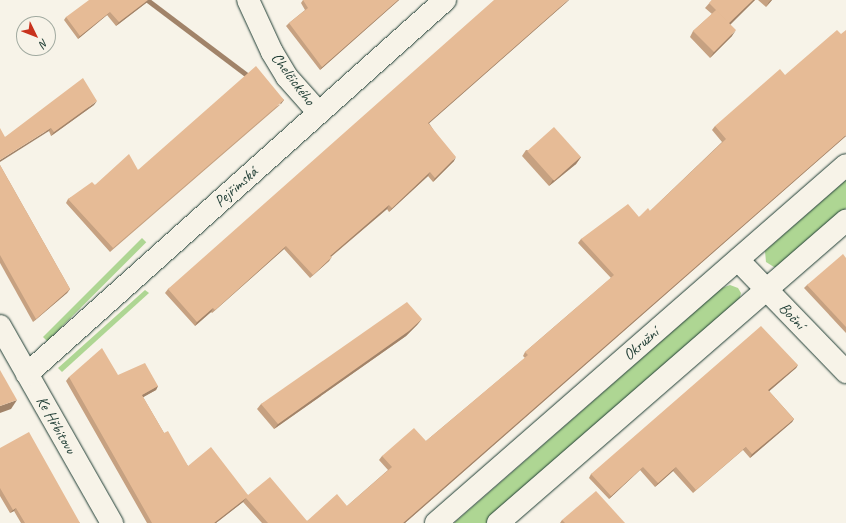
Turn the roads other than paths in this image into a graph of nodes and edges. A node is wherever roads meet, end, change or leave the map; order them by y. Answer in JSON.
{"nodes":[{"id":1,"x":248,"y":0,"type":"edge"},
{"id":2,"x":445,"y":0,"type":"edge"},
{"id":3,"x":319,"y":113,"type":"junction"},
{"id":4,"x":846,"y":165,"type":"edge"},
{"id":5,"x":846,"y":221,"type":"edge"},
{"id":6,"x":738,"y":260,"type":"junction"},
{"id":7,"x":767,"y":290,"type":"junction"},
{"id":8,"x":0,"y":326,"type":"edge"},
{"id":9,"x":846,"y":372,"type":"edge"},
{"id":10,"x":27,"y":374,"type":"junction"},
{"id":11,"x":112,"y":523,"type":"edge"},
{"id":12,"x":436,"y":523,"type":"edge"},
{"id":13,"x":498,"y":523,"type":"edge"}],
"edges":[{"from":1,"to":3,"type":"street","name":"Chelčického"},
{"from":2,"to":3,"type":"street","name":"Pejřimská"},
{"from":3,"to":10,"type":"street","name":"Pejřimská"},
{"from":4,"to":6,"type":"street","name":"Okružní"},
{"from":5,"to":7,"type":"street"},
{"from":6,"to":7,"type":"street","name":"Boční"},
{"from":6,"to":12,"type":"street","name":"Okružní"},
{"from":7,"to":9,"type":"street","name":"Boční"},
{"from":7,"to":13,"type":"street"},
{"from":8,"to":10,"type":"street","name":"Ke Hřbitovu"},
{"from":10,"to":11,"type":"street","name":"Ke Hřbitovu"}]}
